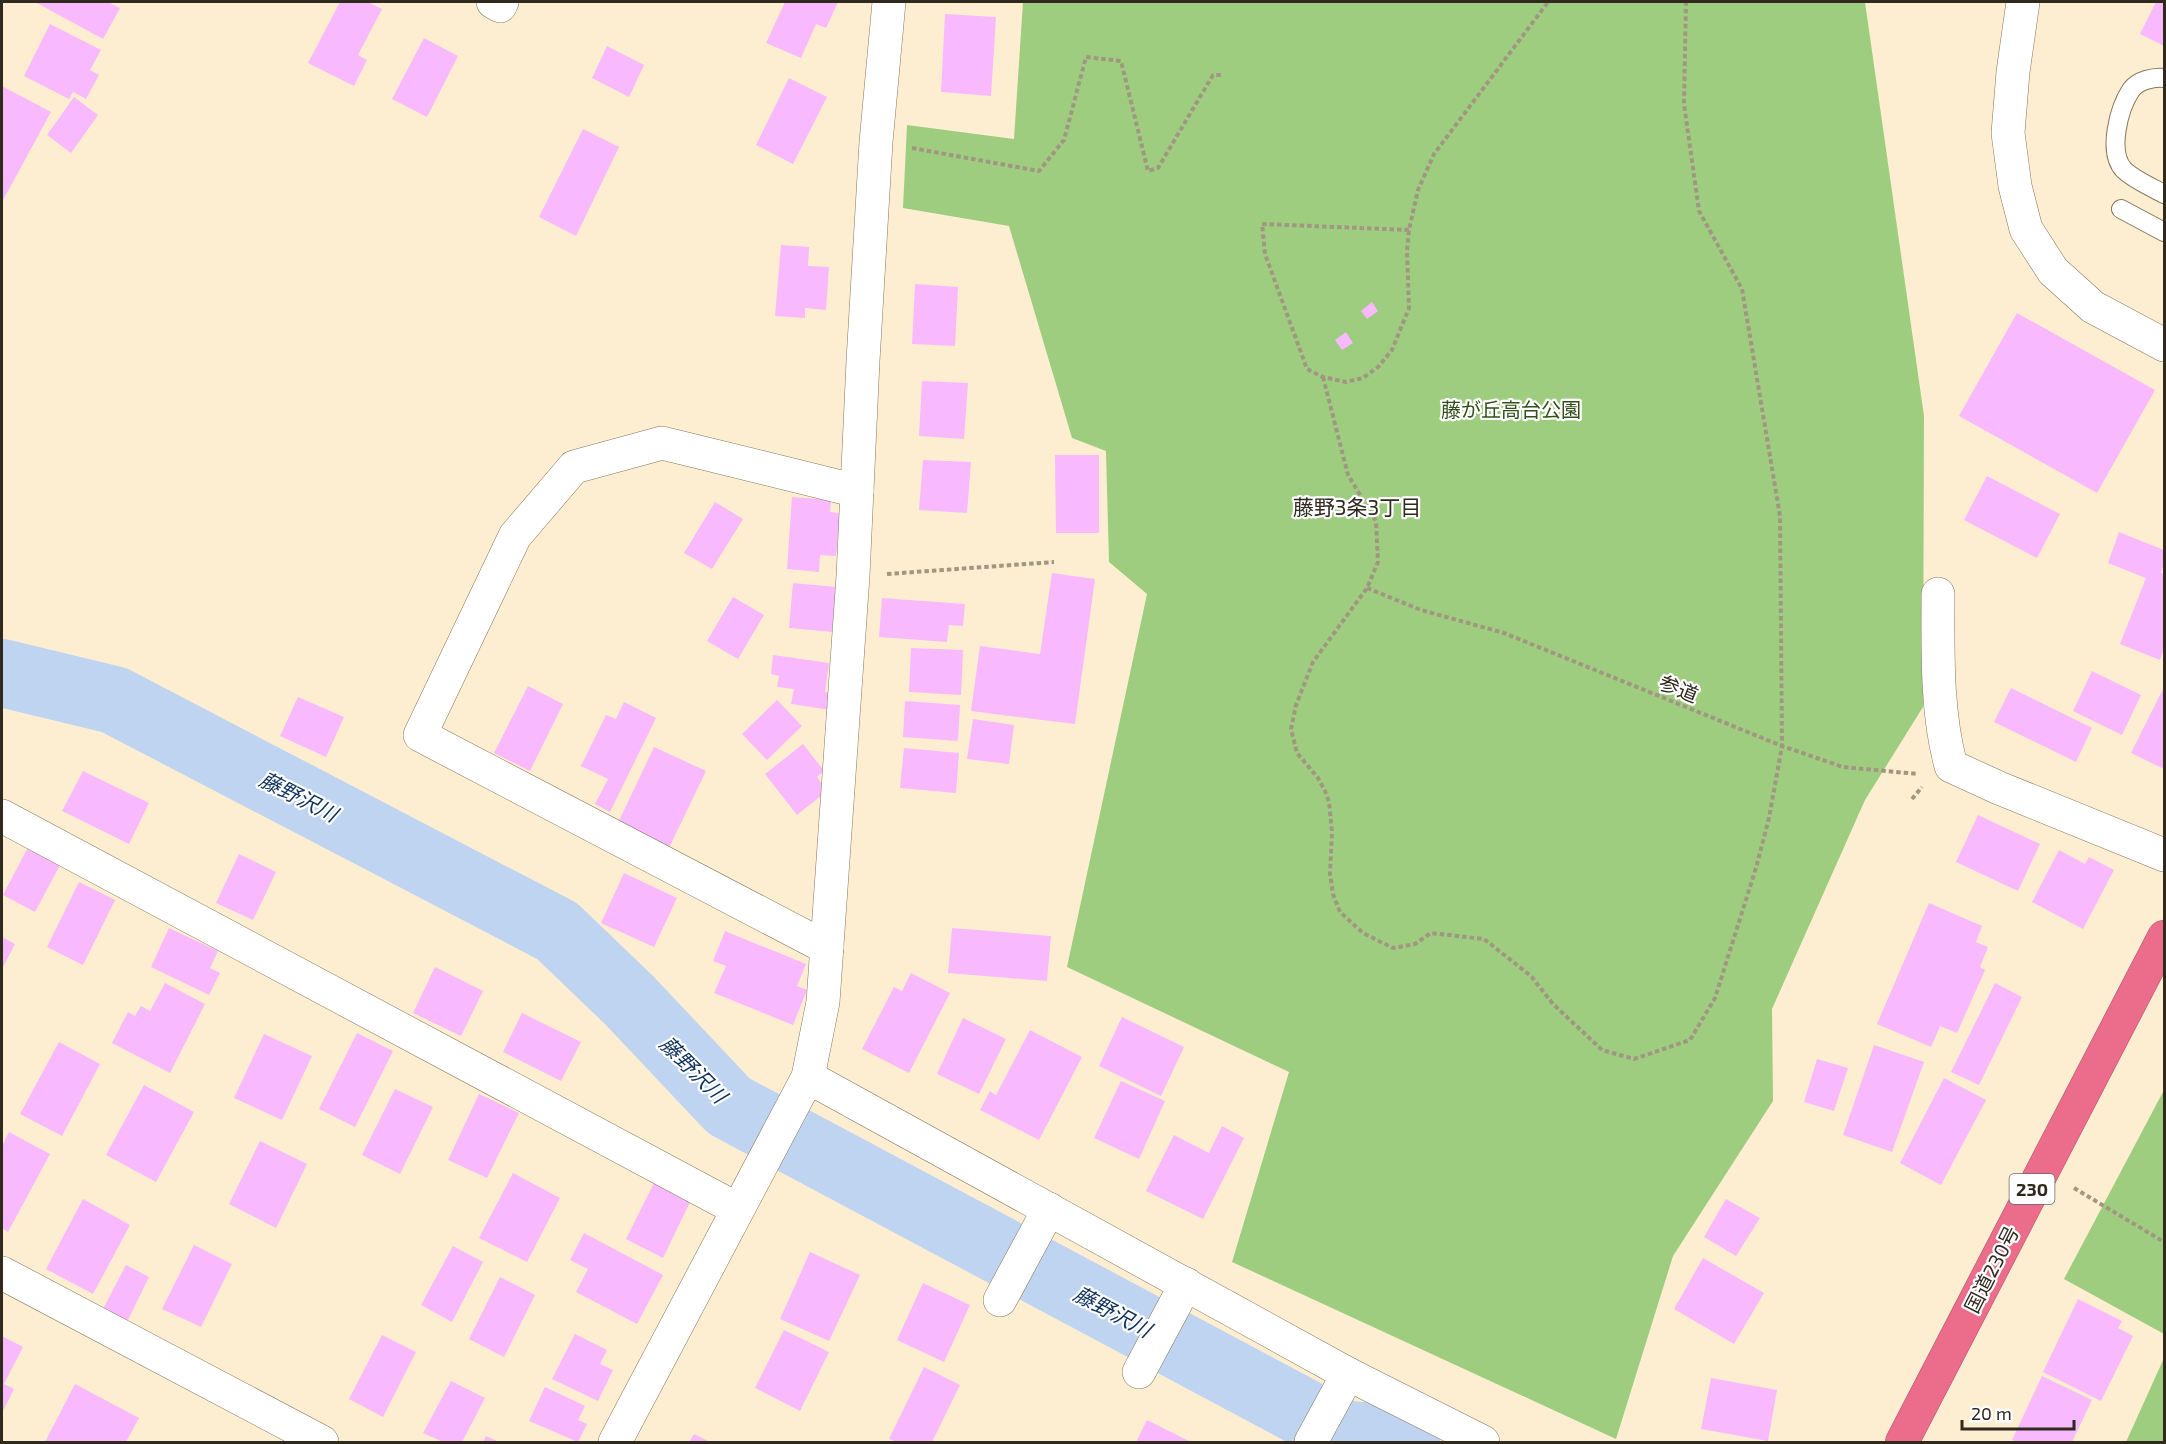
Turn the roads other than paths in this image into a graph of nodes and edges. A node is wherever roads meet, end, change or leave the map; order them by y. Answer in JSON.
{"nodes":[{"id":1,"x":492,"y":2,"type":"edge"},
{"id":2,"x":502,"y":2,"type":"edge"},
{"id":3,"x":889,"y":2,"type":"edge"},
{"id":4,"x":2023,"y":2,"type":"edge"},
{"id":5,"x":2164,"y":78,"type":"edge"},
{"id":6,"x":2164,"y":194,"type":"edge"},
{"id":7,"x":2121,"y":210,"type":"dead end"},
{"id":8,"x":2164,"y":232,"type":"edge"},
{"id":9,"x":2164,"y":345,"type":"edge"},
{"id":10,"x":857,"y":491,"type":"junction"},
{"id":11,"x":1938,"y":594,"type":"dead end"},
{"id":12,"x":2,"y":816,"type":"edge"},
{"id":13,"x":2164,"y":855,"type":"edge"},
{"id":14,"x":2164,"y":938,"type":"edge"},
{"id":15,"x":827,"y":948,"type":"junction"},
{"id":16,"x":803,"y":1085,"type":"junction"},
{"id":17,"x":737,"y":1209,"type":"junction"},
{"id":18,"x":1049,"y":1209,"type":"junction"},
{"id":19,"x":2,"y":1273,"type":"edge"},
{"id":20,"x":1186,"y":1284,"type":"junction"},
{"id":21,"x":1000,"y":1300,"type":"dead end"},
{"id":22,"x":1139,"y":1372,"type":"dead end"},
{"id":23,"x":1348,"y":1374,"type":"junction"},
{"id":24,"x":1312,"y":1441,"type":"edge"},
{"id":25,"x":322,"y":1443,"type":"edge"},
{"id":26,"x":615,"y":1443,"type":"edge"},
{"id":27,"x":1484,"y":1443,"type":"edge"},
{"id":28,"x":1902,"y":1443,"type":"edge"}],
"edges":[{"from":1,"to":2,"type":"street"},
{"from":3,"to":10,"type":"street"},
{"from":4,"to":9,"type":"street"},
{"from":5,"to":6,"type":"lane"},
{"from":7,"to":8,"type":"lane"},
{"from":10,"to":15,"type":"street"},
{"from":10,"to":15,"type":"street"},
{"from":11,"to":13,"type":"street"},
{"from":12,"to":17,"type":"street"},
{"from":14,"to":28,"type":"highway","name":"国道230号","number":"230"},
{"from":15,"to":16,"type":"street"},
{"from":16,"to":17,"type":"street"},
{"from":16,"to":18,"type":"street"},
{"from":17,"to":26,"type":"street"},
{"from":18,"to":20,"type":"street"},
{"from":18,"to":21,"type":"street"},
{"from":19,"to":25,"type":"street"},
{"from":20,"to":22,"type":"street"},
{"from":20,"to":23,"type":"street"},
{"from":23,"to":24,"type":"street"},
{"from":23,"to":27,"type":"street"}]}
